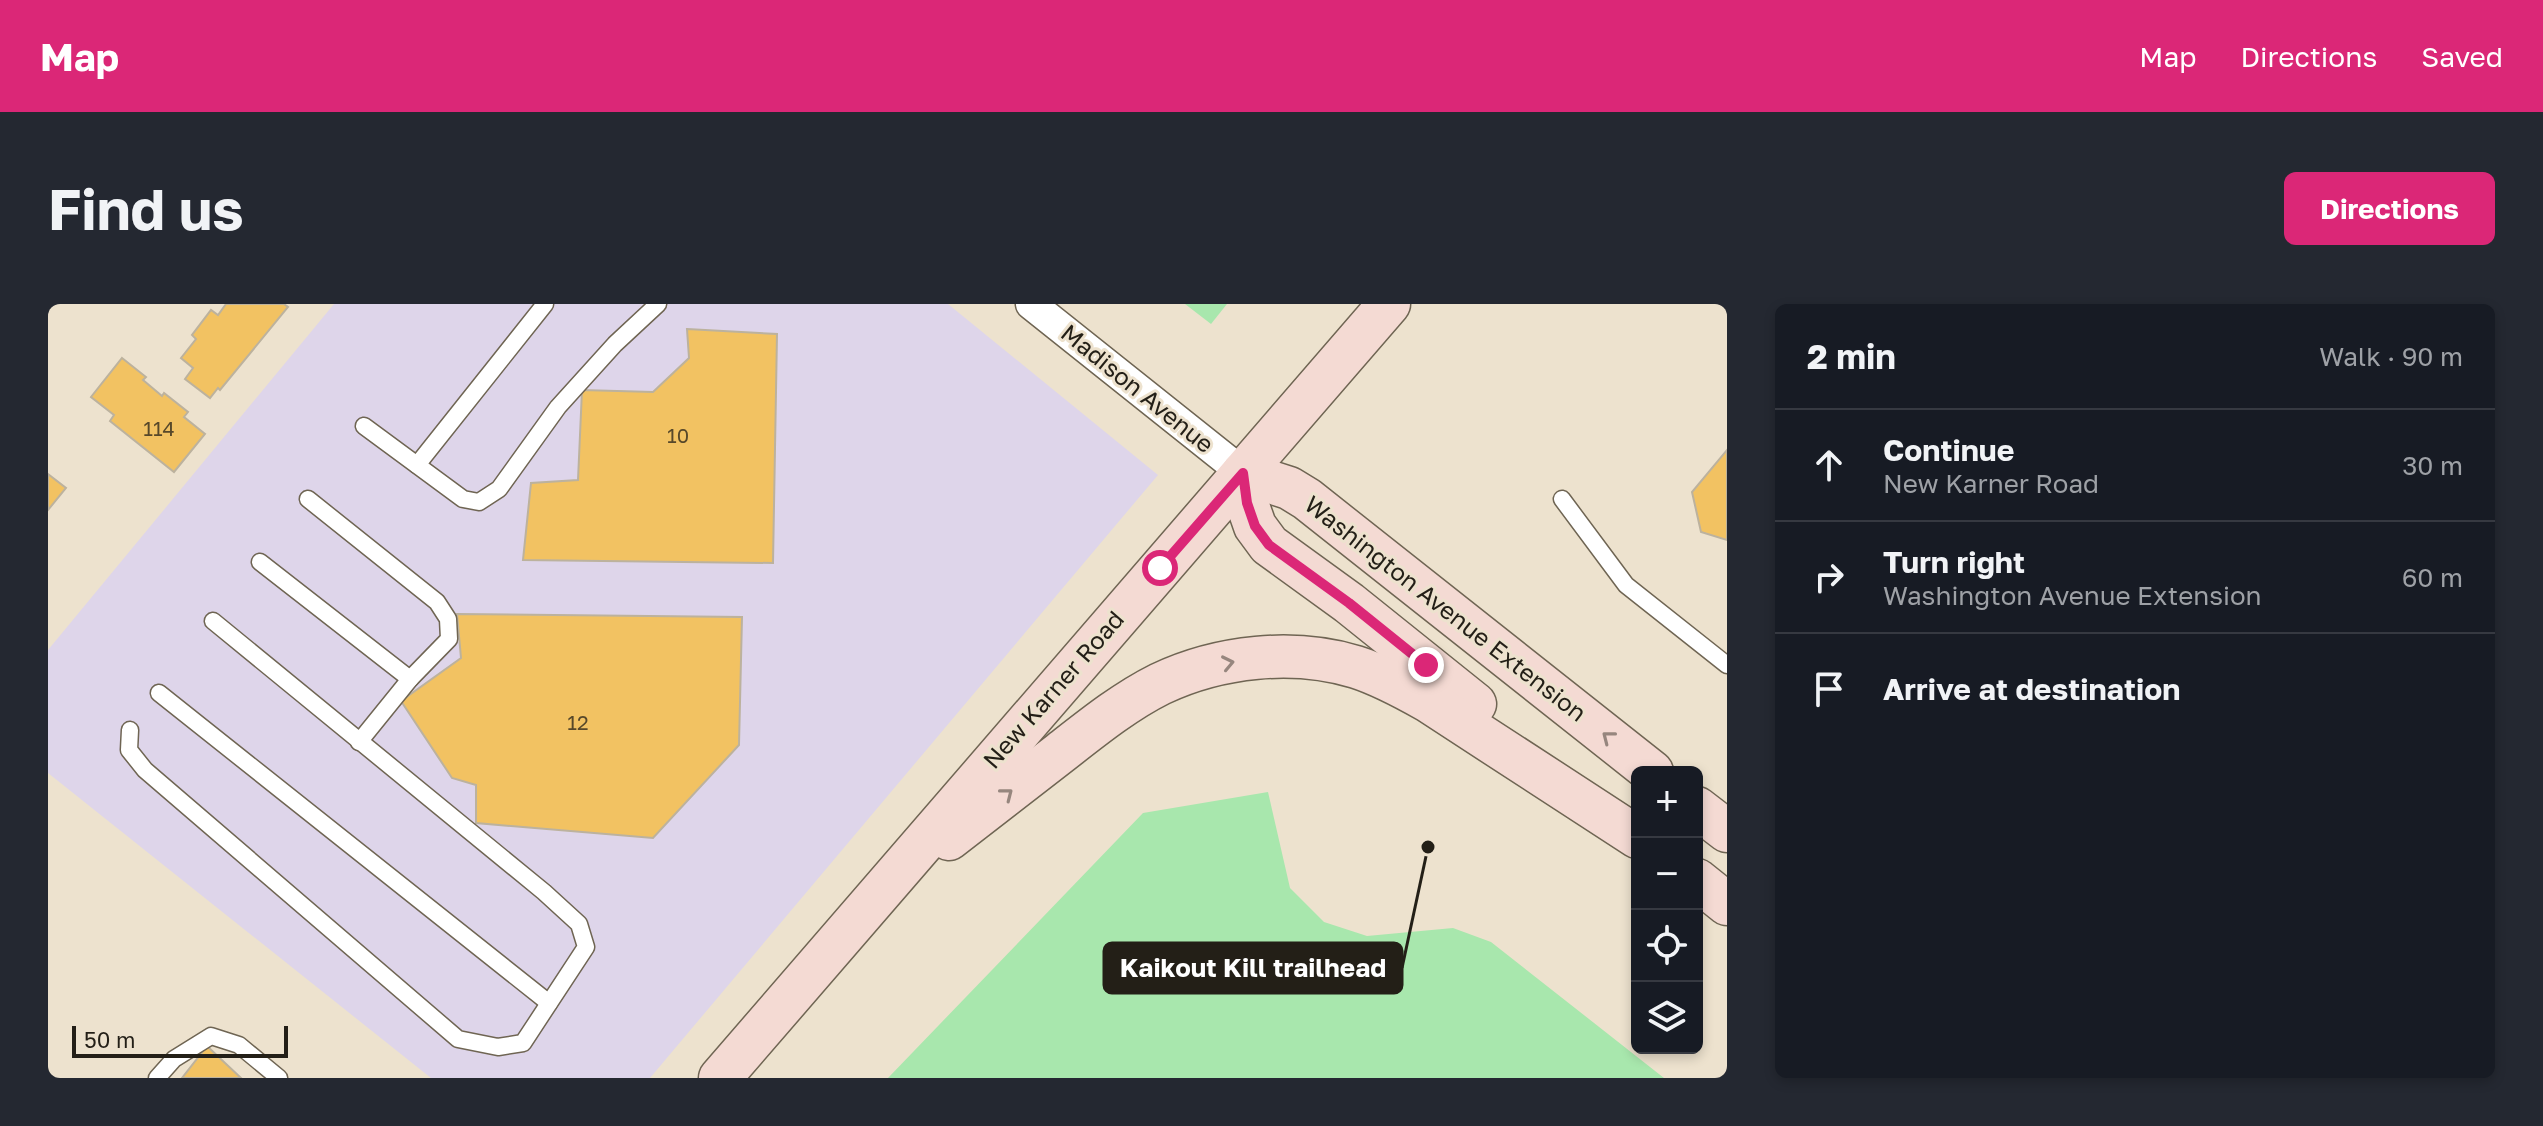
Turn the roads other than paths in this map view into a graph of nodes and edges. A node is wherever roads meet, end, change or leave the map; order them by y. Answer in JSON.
{"nodes":[{"id":1,"x":545,"y":304,"type":"edge"},
{"id":2,"x":658,"y":304,"type":"edge"},
{"id":3,"x":1031,"y":304,"type":"edge"},
{"id":4,"x":1389,"y":304,"type":"edge"},
{"id":5,"x":364,"y":426,"type":"dead end"},
{"id":6,"x":417,"y":465,"type":"junction"},
{"id":7,"x":1243,"y":473,"type":"junction"},
{"id":8,"x":308,"y":499,"type":"dead end"},
{"id":9,"x":1562,"y":499,"type":"dead end"},
{"id":10,"x":260,"y":562,"type":"dead end"},
{"id":11,"x":213,"y":621,"type":"dead end"},
{"id":12,"x":1727,"y":665,"type":"edge"},
{"id":13,"x":410,"y":679,"type":"junction"},
{"id":14,"x":159,"y":693,"type":"dead end"},
{"id":15,"x":130,"y":730,"type":"dead end"},
{"id":16,"x":359,"y":742,"type":"junction"},
{"id":17,"x":1644,"y":766,"type":"edge"},
{"id":18,"x":1703,"y":813,"type":"edge"},
{"id":19,"x":1631,"y":830,"type":"edge"},
{"id":20,"x":1631,"y":831,"type":"edge"},
{"id":21,"x":1727,"y":831,"type":"edge"},
{"id":22,"x":1703,"y":885,"type":"edge"},
{"id":23,"x":879,"y":894,"type":"junction"},
{"id":24,"x":1727,"y":904,"type":"edge"},
{"id":25,"x":549,"y":1003,"type":"junction"},
{"id":26,"x":157,"y":1078,"type":"edge"},
{"id":27,"x":279,"y":1078,"type":"edge"},
{"id":28,"x":720,"y":1078,"type":"edge"}],
"edges":[{"from":1,"to":6,"type":"lane"},
{"from":2,"to":6,"type":"lane"},
{"from":3,"to":7,"type":"street","name":"Madison Avenue"},
{"from":4,"to":7,"type":"main road","name":"New Karner Road"},
{"from":5,"to":6,"type":"lane"},
{"from":17,"to":7,"type":"main road","name":"Washington Avenue Extension","one_way":true},
{"from":7,"to":19,"type":"main road"},
{"from":7,"to":23,"type":"main road","name":"New Karner Road"},
{"from":8,"to":13,"type":"lane"},
{"from":9,"to":12,"type":"lane"},
{"from":10,"to":13,"type":"lane"},
{"from":11,"to":16,"type":"lane"},
{"from":13,"to":16,"type":"lane"},
{"from":14,"to":25,"type":"lane"},
{"from":15,"to":25,"type":"lane"},
{"from":16,"to":25,"type":"lane"},
{"from":18,"to":21,"type":"main road"},
{"from":23,"to":20,"type":"main road","one_way":true},
{"from":22,"to":24,"type":"main road"},
{"from":23,"to":28,"type":"main road","name":"New Karner Road"},
{"from":26,"to":27,"type":"lane"}]}
